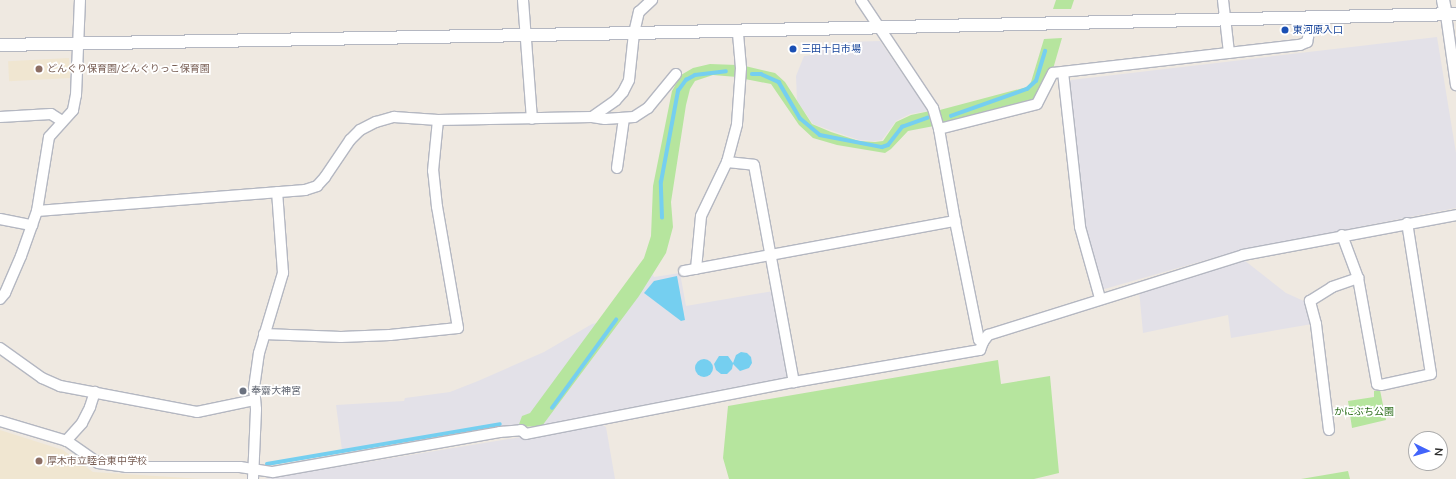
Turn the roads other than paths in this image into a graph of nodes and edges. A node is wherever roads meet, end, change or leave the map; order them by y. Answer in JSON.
{"nodes":[{"id":1,"x":80,"y":0,"type":"edge"},
{"id":2,"x":523,"y":0,"type":"edge"},
{"id":3,"x":652,"y":0,"type":"edge"},
{"id":4,"x":862,"y":0,"type":"edge"},
{"id":5,"x":1223,"y":0,"type":"edge"},
{"id":6,"x":1443,"y":0,"type":"edge"},
{"id":7,"x":1451,"y":15,"type":"edge"},
{"id":8,"x":1313,"y":17,"type":"junction"},
{"id":9,"x":1225,"y":19,"type":"junction"},
{"id":10,"x":881,"y":28,"type":"junction"},
{"id":11,"x":738,"y":31,"type":"junction"},
{"id":12,"x":634,"y":34,"type":"junction"},
{"id":13,"x":526,"y":35,"type":"junction"},
{"id":14,"x":79,"y":42,"type":"junction"},
{"id":15,"x":0,"y":45,"type":"edge"},
{"id":16,"x":1229,"y":53,"type":"junction"},
{"id":17,"x":1064,"y":72,"type":"junction"},
{"id":18,"x":676,"y":74,"type":"dead end"},
{"id":19,"x":1456,"y":85,"type":"edge"},
{"id":20,"x":0,"y":117,"type":"edge"},
{"id":21,"x":592,"y":117,"type":"junction"},
{"id":22,"x":624,"y":118,"type":"junction"},
{"id":23,"x":532,"y":119,"type":"junction"},
{"id":24,"x":438,"y":120,"type":"junction"},
{"id":25,"x":62,"y":121,"type":"junction"},
{"id":26,"x":939,"y":129,"type":"junction"},
{"id":27,"x":727,"y":162,"type":"junction"},
{"id":28,"x":616,"y":168,"type":"dead end"},
{"id":29,"x":277,"y":192,"type":"junction"},
{"id":30,"x":37,"y":211,"type":"junction"},
{"id":31,"x":1456,"y":215,"type":"edge"},
{"id":32,"x":0,"y":219,"type":"edge"},
{"id":33,"x":955,"y":221,"type":"junction"},
{"id":34,"x":1407,"y":223,"type":"junction"},
{"id":35,"x":32,"y":225,"type":"junction"},
{"id":36,"x":1342,"y":235,"type":"junction"},
{"id":37,"x":770,"y":256,"type":"junction"},
{"id":38,"x":696,"y":269,"type":"junction"},
{"id":39,"x":684,"y":271,"type":"dead end"},
{"id":40,"x":1358,"y":278,"type":"junction"},
{"id":41,"x":1100,"y":298,"type":"junction"},
{"id":42,"x":0,"y":299,"type":"edge"},
{"id":43,"x":264,"y":334,"type":"junction"},
{"id":44,"x":983,"y":342,"type":"junction"},
{"id":45,"x":0,"y":348,"type":"edge"},
{"id":46,"x":794,"y":382,"type":"junction"},
{"id":47,"x":95,"y":392,"type":"junction"},
{"id":48,"x":254,"y":400,"type":"junction"},
{"id":49,"x":0,"y":421,"type":"edge"},
{"id":50,"x":1329,"y":430,"type":"dead end"},
{"id":51,"x":66,"y":441,"type":"junction"},
{"id":52,"x":253,"y":474,"type":"edge"}],
"edges":[{"from":1,"to":14,"type":"street"},
{"from":2,"to":13,"type":"street"},
{"from":3,"to":12,"type":"street"},
{"from":4,"to":10,"type":"street"},
{"from":5,"to":9,"type":"street"},
{"from":6,"to":7,"type":"street"},
{"from":7,"to":8,"type":"street"},
{"from":7,"to":19,"type":"street"},
{"from":8,"to":9,"type":"street"},
{"from":8,"to":16,"type":"street"},
{"from":9,"to":10,"type":"street"},
{"from":9,"to":16,"type":"street"},
{"from":10,"to":11,"type":"street"},
{"from":10,"to":26,"type":"street"},
{"from":11,"to":12,"type":"street"},
{"from":11,"to":27,"type":"street"},
{"from":12,"to":13,"type":"street"},
{"from":12,"to":21,"type":"street"},
{"from":13,"to":14,"type":"street"},
{"from":13,"to":23,"type":"street"},
{"from":14,"to":15,"type":"street"},
{"from":14,"to":25,"type":"street"},
{"from":16,"to":17,"type":"street"},
{"from":17,"to":26,"type":"street"},
{"from":17,"to":41,"type":"street"},
{"from":18,"to":22,"type":"street"},
{"from":20,"to":25,"type":"street"},
{"from":21,"to":22,"type":"street"},
{"from":21,"to":23,"type":"street"},
{"from":22,"to":28,"type":"street"},
{"from":23,"to":24,"type":"street"},
{"from":24,"to":29,"type":"street"},
{"from":24,"to":43,"type":"street"},
{"from":25,"to":30,"type":"street"},
{"from":26,"to":33,"type":"street"},
{"from":27,"to":37,"type":"street"},
{"from":27,"to":38,"type":"street"},
{"from":29,"to":30,"type":"street"},
{"from":29,"to":43,"type":"street"},
{"from":30,"to":35,"type":"street"},
{"from":31,"to":34,"type":"street"},
{"from":32,"to":35,"type":"street"},
{"from":33,"to":37,"type":"street"},
{"from":33,"to":44,"type":"street"},
{"from":34,"to":36,"type":"street"},
{"from":34,"to":40,"type":"street"},
{"from":35,"to":42,"type":"street"},
{"from":36,"to":40,"type":"street"},
{"from":36,"to":41,"type":"street"},
{"from":37,"to":38,"type":"street"},
{"from":37,"to":46,"type":"street"},
{"from":38,"to":39,"type":"street"},
{"from":40,"to":50,"type":"street"},
{"from":41,"to":44,"type":"street"},
{"from":43,"to":48,"type":"street"},
{"from":44,"to":46,"type":"street"},
{"from":45,"to":47,"type":"street"},
{"from":46,"to":52,"type":"street"},
{"from":47,"to":48,"type":"street"},
{"from":47,"to":51,"type":"street"},
{"from":48,"to":52,"type":"street"},
{"from":49,"to":51,"type":"street"},
{"from":51,"to":52,"type":"street"}]}
